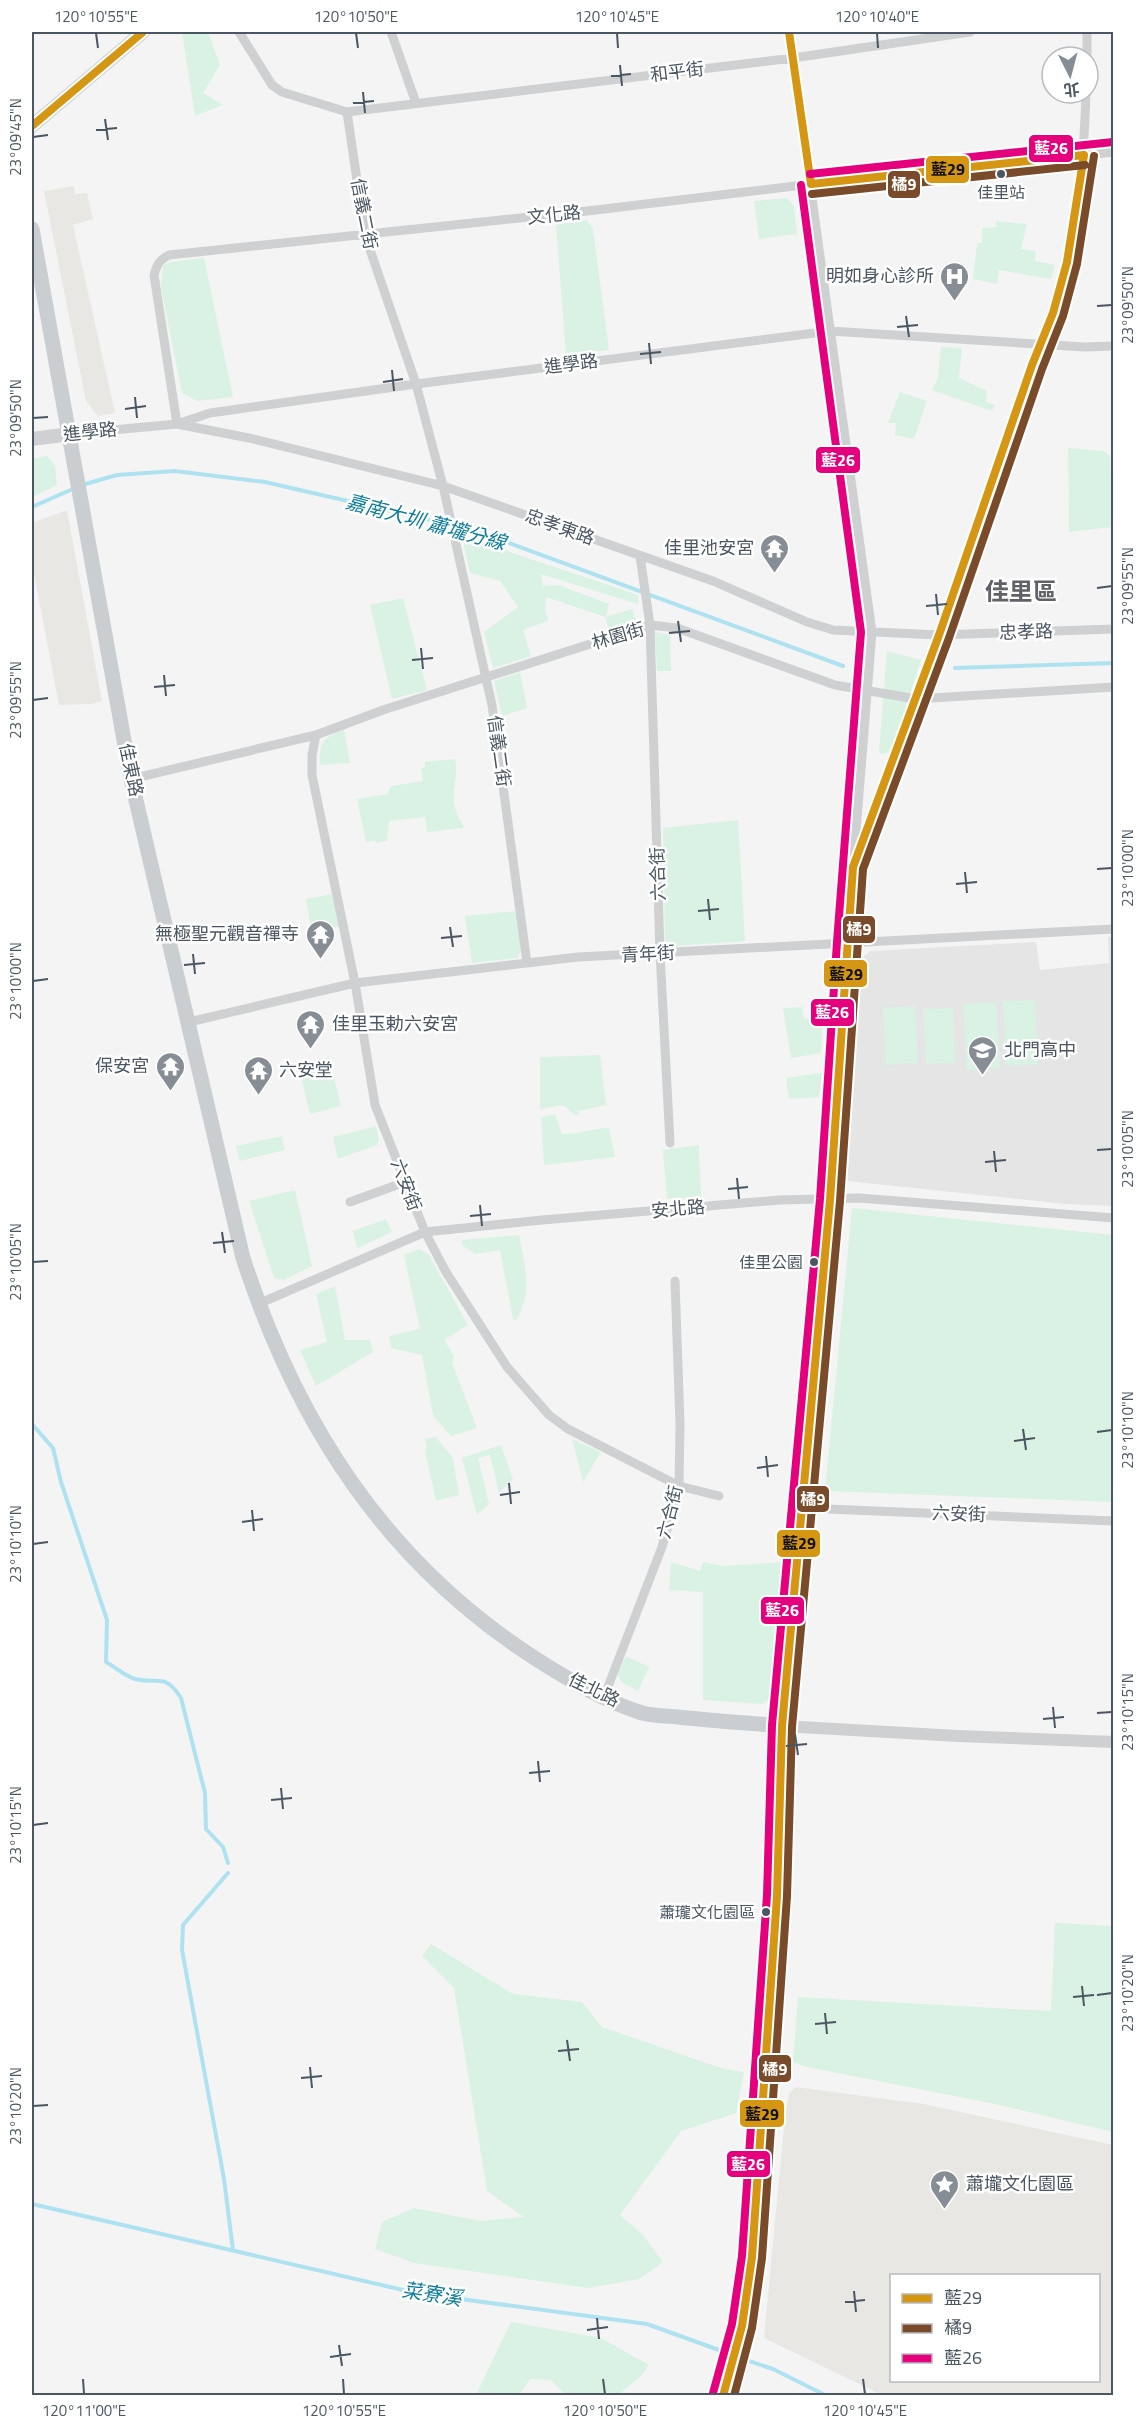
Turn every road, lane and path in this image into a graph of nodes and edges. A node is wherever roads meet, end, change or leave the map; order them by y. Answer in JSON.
{"nodes":[{"id":1,"x":143,"y":32,"type":"edge"},
{"id":2,"x":239,"y":32,"type":"edge"},
{"id":3,"x":391,"y":32,"type":"edge"},
{"id":4,"x":789,"y":32,"type":"edge"},
{"id":5,"x":970,"y":32,"type":"edge"},
{"id":6,"x":793,"y":58,"type":"junction"},
{"id":7,"x":416,"y":103,"type":"junction"},
{"id":8,"x":1086,"y":105,"type":"edge"},
{"id":9,"x":347,"y":112,"type":"junction"},
{"id":10,"x":32,"y":126,"type":"edge"},
{"id":11,"x":1113,"y":152,"type":"edge"},
{"id":12,"x":1084,"y":155,"type":"junction"},
{"id":13,"x":811,"y":184,"type":"junction"},
{"id":14,"x":32,"y":229,"type":"edge"},
{"id":15,"x":365,"y":234,"type":"junction"},
{"id":16,"x":830,"y":332,"type":"junction"},
{"id":17,"x":1042,"y":343,"type":"junction"},
{"id":18,"x":1113,"y":346,"type":"edge"},
{"id":19,"x":416,"y":384,"type":"junction"},
{"id":20,"x":177,"y":424,"type":"junction"},
{"id":21,"x":70,"y":434,"type":"junction"},
{"id":22,"x":32,"y":439,"type":"edge"},
{"id":23,"x":443,"y":486,"type":"junction"},
{"id":24,"x":640,"y":556,"type":"junction"},
{"id":25,"x":650,"y":625,"type":"junction"},
{"id":26,"x":1113,"y":628,"type":"edge"},
{"id":27,"x":872,"y":632,"type":"junction"},
{"id":28,"x":939,"y":635,"type":"junction"},
{"id":29,"x":486,"y":677,"type":"junction"},
{"id":30,"x":1113,"y":687,"type":"edge"},
{"id":31,"x":868,"y":692,"type":"junction"},
{"id":32,"x":916,"y":699,"type":"junction"},
{"id":33,"x":316,"y":735,"type":"junction"},
{"id":34,"x":131,"y":779,"type":"junction"},
{"id":35,"x":853,"y":867,"type":"junction"},
{"id":36,"x":1113,"y":928,"type":"edge"},
{"id":37,"x":847,"y":943,"type":"junction"},
{"id":38,"x":660,"y":953,"type":"junction"},
{"id":39,"x":527,"y":963,"type":"junction"},
{"id":40,"x":355,"y":983,"type":"junction"},
{"id":41,"x":189,"y":1022,"type":"junction"},
{"id":42,"x":670,"y":1143,"type":"dead end"},
{"id":43,"x":405,"y":1182,"type":"junction"},
{"id":44,"x":830,"y":1200,"type":"junction"},
{"id":45,"x":350,"y":1202,"type":"dead end"},
{"id":46,"x":1113,"y":1218,"type":"edge"},
{"id":47,"x":425,"y":1232,"type":"junction"},
{"id":48,"x":675,"y":1281,"type":"dead end"},
{"id":49,"x":258,"y":1304,"type":"junction"},
{"id":50,"x":679,"y":1486,"type":"junction"},
{"id":51,"x":719,"y":1496,"type":"dead end"},
{"id":52,"x":804,"y":1508,"type":"junction"},
{"id":53,"x":1113,"y":1521,"type":"edge"},
{"id":54,"x":604,"y":1697,"type":"junction"},
{"id":55,"x":782,"y":1726,"type":"junction"},
{"id":56,"x":1113,"y":1742,"type":"edge"},
{"id":57,"x":723,"y":2396,"type":"edge"}],
"edges":[{"from":1,"to":10,"type":"main road"},
{"from":2,"to":9,"type":"street"},
{"from":3,"to":7,"type":"street"},
{"from":4,"to":6,"type":"street"},
{"from":5,"to":6,"type":"street","name":"和平街"},
{"from":6,"to":7,"type":"street","name":"和平街"},
{"from":6,"to":13,"type":"street"},
{"from":7,"to":9,"type":"street","name":"和平街"},
{"from":8,"to":12,"type":"street"},
{"from":9,"to":15,"type":"street","name":"信義二街"},
{"from":11,"to":12,"type":"street","name":"文化路"},
{"from":12,"to":13,"type":"street","name":"文化路"},
{"from":12,"to":17,"type":"street"},
{"from":13,"to":15,"type":"street","name":"文化路"},
{"from":13,"to":16,"type":"street"},
{"from":14,"to":21,"type":"main road","name":"佳東路"},
{"from":15,"to":19,"type":"street","name":"信義二街"},
{"from":15,"to":20,"type":"street","name":"文化路"},
{"from":16,"to":17,"type":"street","name":"進學路"},
{"from":16,"to":19,"type":"street","name":"進學路"},
{"from":16,"to":27,"type":"street"},
{"from":17,"to":18,"type":"street","name":"進學路"},
{"from":17,"to":28,"type":"street"},
{"from":19,"to":20,"type":"street","name":"進學路"},
{"from":19,"to":23,"type":"street","name":"信義二街"},
{"from":20,"to":21,"type":"street","name":"進學路"},
{"from":20,"to":23,"type":"street","name":"忠孝東路"},
{"from":21,"to":22,"type":"main road","name":"進學路"},
{"from":21,"to":34,"type":"main road","name":"佳東路"},
{"from":23,"to":24,"type":"street","name":"忠孝東路"},
{"from":23,"to":29,"type":"street","name":"信義二街"},
{"from":24,"to":25,"type":"street","name":"六合街"},
{"from":24,"to":27,"type":"street","name":"忠孝東路"},
{"from":25,"to":29,"type":"street","name":"林園街"},
{"from":25,"to":31,"type":"street","name":"林園街"},
{"from":25,"to":38,"type":"street","name":"六合街"},
{"from":26,"to":28,"type":"street","name":"忠孝路"},
{"from":27,"to":28,"type":"street","name":"忠孝東路"},
{"from":27,"to":31,"type":"street"},
{"from":28,"to":32,"type":"street"},
{"from":29,"to":33,"type":"street","name":"林園街"},
{"from":29,"to":39,"type":"street","name":"信義二街"},
{"from":30,"to":32,"type":"street","name":"林園街"},
{"from":31,"to":32,"type":"street","name":"林園街"},
{"from":31,"to":35,"type":"street"},
{"from":32,"to":35,"type":"street"},
{"from":33,"to":34,"type":"street","name":"林園街"},
{"from":33,"to":40,"type":"street","name":"六安街"},
{"from":34,"to":41,"type":"main road","name":"佳東路"},
{"from":35,"to":37,"type":"street"},
{"from":36,"to":37,"type":"street","name":"青年街"},
{"from":37,"to":38,"type":"street","name":"青年街"},
{"from":37,"to":44,"type":"street"},
{"from":38,"to":39,"type":"street","name":"青年街"},
{"from":38,"to":42,"type":"street","name":"六合街"},
{"from":39,"to":40,"type":"street","name":"青年街"},
{"from":40,"to":41,"type":"street","name":"青年街"},
{"from":40,"to":43,"type":"street","name":"六安街"},
{"from":41,"to":49,"type":"main road","name":"佳東路"},
{"from":43,"to":45,"type":"street"},
{"from":43,"to":47,"type":"street","name":"六安街"},
{"from":44,"to":46,"type":"street","name":"安北路"},
{"from":44,"to":47,"type":"street","name":"安北路"},
{"from":44,"to":52,"type":"street"},
{"from":47,"to":49,"type":"street","name":"安北路"},
{"from":47,"to":50,"type":"street","name":"六安街"},
{"from":48,"to":50,"type":"street","name":"六合街"},
{"from":49,"to":54,"type":"main road","name":"佳北路"},
{"from":50,"to":51,"type":"street","name":"六安街"},
{"from":50,"to":54,"type":"street","name":"六合街"},
{"from":52,"to":53,"type":"street","name":"六安街"},
{"from":52,"to":55,"type":"street"},
{"from":54,"to":55,"type":"main road","name":"佳北路"},
{"from":55,"to":56,"type":"street","name":"佳北路"},
{"from":55,"to":57,"type":"main road"}]}
